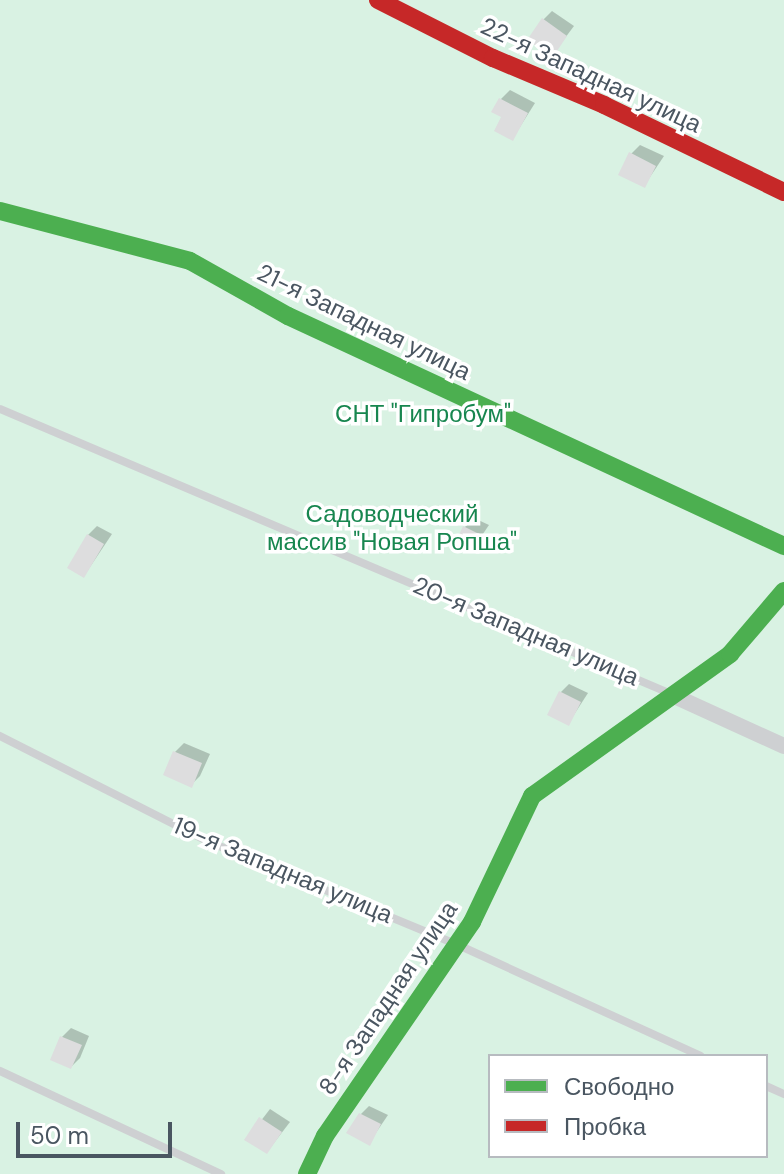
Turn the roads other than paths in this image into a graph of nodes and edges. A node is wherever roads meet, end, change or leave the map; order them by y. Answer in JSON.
{"nodes":[{"id":1,"x":378,"y":0,"type":"edge"},
{"id":2,"x":784,"y":192,"type":"edge"},
{"id":3,"x":0,"y":211,"type":"edge"},
{"id":4,"x":0,"y":409,"type":"edge"},
{"id":5,"x":784,"y":546,"type":"edge"},
{"id":6,"x":784,"y":591,"type":"edge"},
{"id":7,"x":672,"y":695,"type":"junction"},
{"id":8,"x":0,"y":736,"type":"edge"},
{"id":9,"x":784,"y":746,"type":"edge"},
{"id":10,"x":456,"y":944,"type":"junction"},
{"id":11,"x":697,"y":1054,"type":"edge"},
{"id":12,"x":0,"y":1071,"type":"edge"},
{"id":13,"x":221,"y":1174,"type":"edge"},
{"id":14,"x":307,"y":1174,"type":"edge"}],
"edges":[{"from":1,"to":2,"type":"street","name":"22-я Западная улица"},
{"from":3,"to":5,"type":"street","name":"21-я Западная улица"},
{"from":4,"to":7,"type":"lane","name":"20-я Западная улица"},
{"from":6,"to":7,"type":"street","name":"8-я Западная улица"},
{"from":7,"to":9,"type":"street","name":"20-я Западная улица"},
{"from":7,"to":10,"type":"street","name":"8-я Западная улица"},
{"from":8,"to":10,"type":"lane","name":"19-я Западная улица"},
{"from":10,"to":11,"type":"lane","name":"19-я Западная улица"},
{"from":10,"to":14,"type":"street","name":"8-я Западная улица"},
{"from":12,"to":13,"type":"lane"}]}
